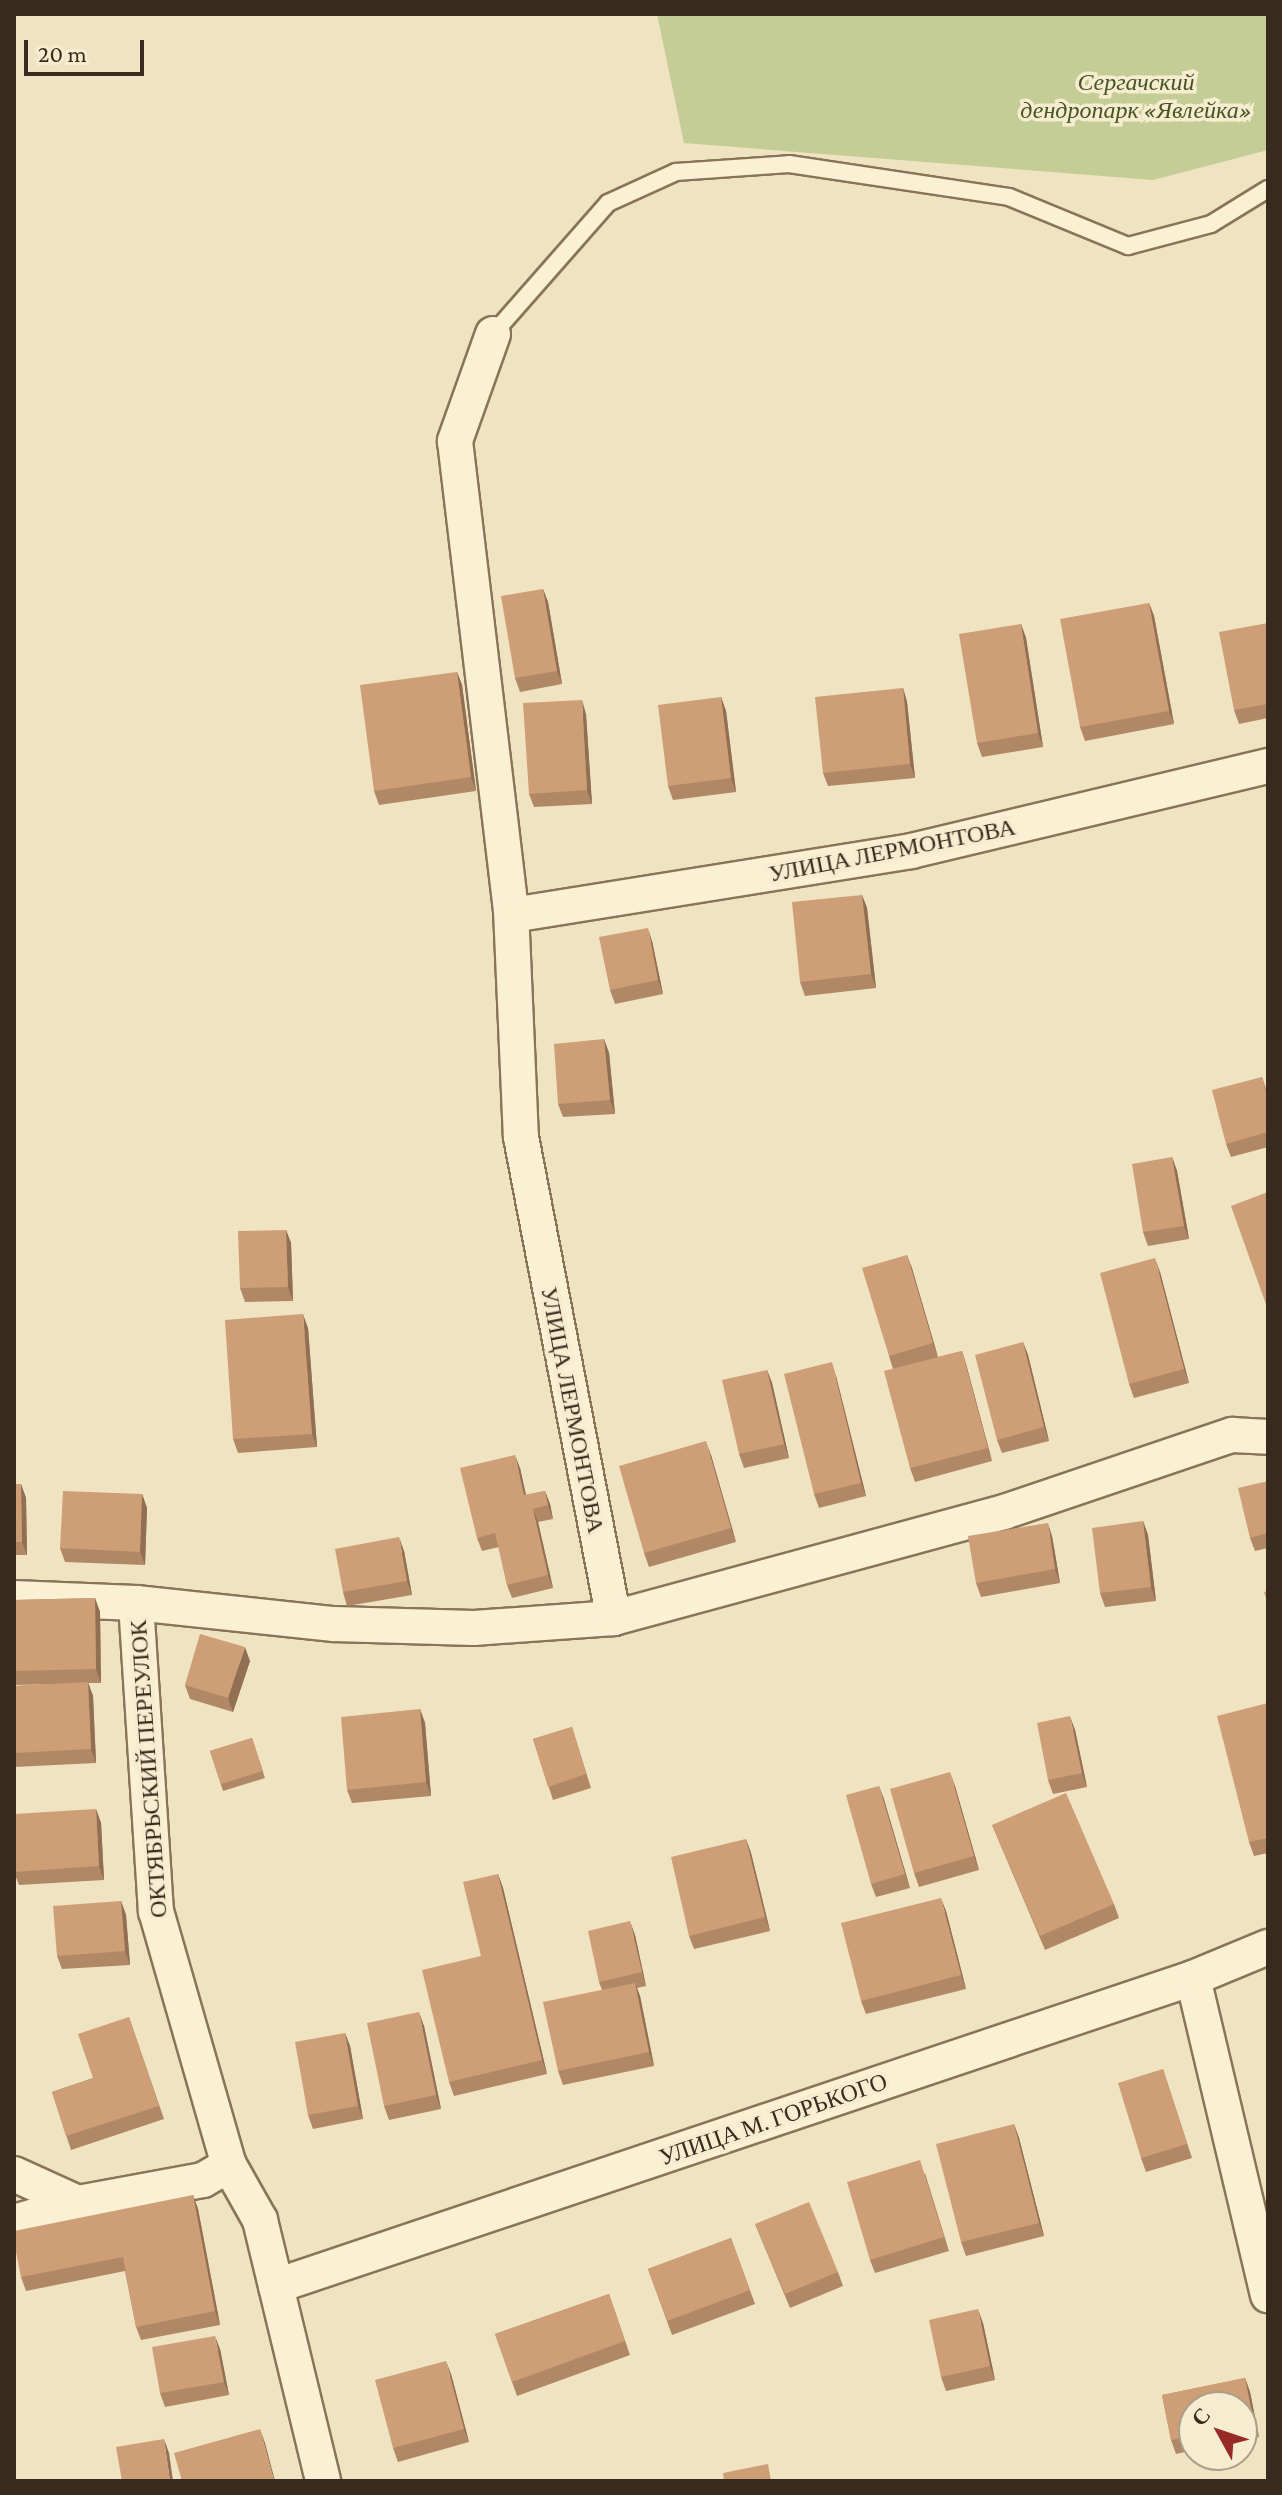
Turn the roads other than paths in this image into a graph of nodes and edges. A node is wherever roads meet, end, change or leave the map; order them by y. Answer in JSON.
{"nodes":[{"id":1,"x":1268,"y":189,"type":"edge"},
{"id":2,"x":493,"y":334,"type":"joint"},
{"id":3,"x":1268,"y":766,"type":"edge"},
{"id":4,"x":512,"y":915,"type":"junction"},
{"id":5,"x":1268,"y":1437,"type":"edge"},
{"id":6,"x":14,"y":1598,"type":"edge"},
{"id":7,"x":136,"y":1603,"type":"junction"},
{"id":8,"x":614,"y":1618,"type":"junction"},
{"id":9,"x":1268,"y":1947,"type":"edge"},
{"id":10,"x":1193,"y":1978,"type":"junction"},
{"id":11,"x":229,"y":2165,"type":"junction"},
{"id":12,"x":14,"y":2174,"type":"edge"},
{"id":13,"x":78,"y":2203,"type":"junction"},
{"id":14,"x":14,"y":2222,"type":"edge"},
{"id":15,"x":276,"y":2286,"type":"junction"},
{"id":16,"x":1268,"y":2295,"type":"edge"},
{"id":17,"x":323,"y":2481,"type":"edge"}],
"edges":[{"from":1,"to":2,"type":"lane"},
{"from":2,"to":4,"type":"street","name":"УЛИЦА ЛЕРМОНТОВА"},
{"from":3,"to":4,"type":"street","name":"УЛИЦА ЛЕРМОНТОВА"},
{"from":4,"to":8,"type":"street","name":"УЛИЦА ЛЕРМОНТОВА"},
{"from":5,"to":8,"type":"street"},
{"from":6,"to":7,"type":"street"},
{"from":7,"to":8,"type":"street"},
{"from":7,"to":11,"type":"street","name":"ОКТЯБРЬСКИЙ ПЕРЕУЛОК"},
{"from":9,"to":10,"type":"street","name":"УЛИЦА М. ГОРЬКОГО"},
{"from":10,"to":15,"type":"street","name":"УЛИЦА М. ГОРЬКОГО"},
{"from":10,"to":16,"type":"street"},
{"from":11,"to":13,"type":"street"},
{"from":11,"to":15,"type":"street","name":"ОКТЯБРЬСКИЙ ПЕРЕУЛОК"},
{"from":12,"to":13,"type":"street"},
{"from":13,"to":14,"type":"street"},
{"from":15,"to":17,"type":"street"}]}
